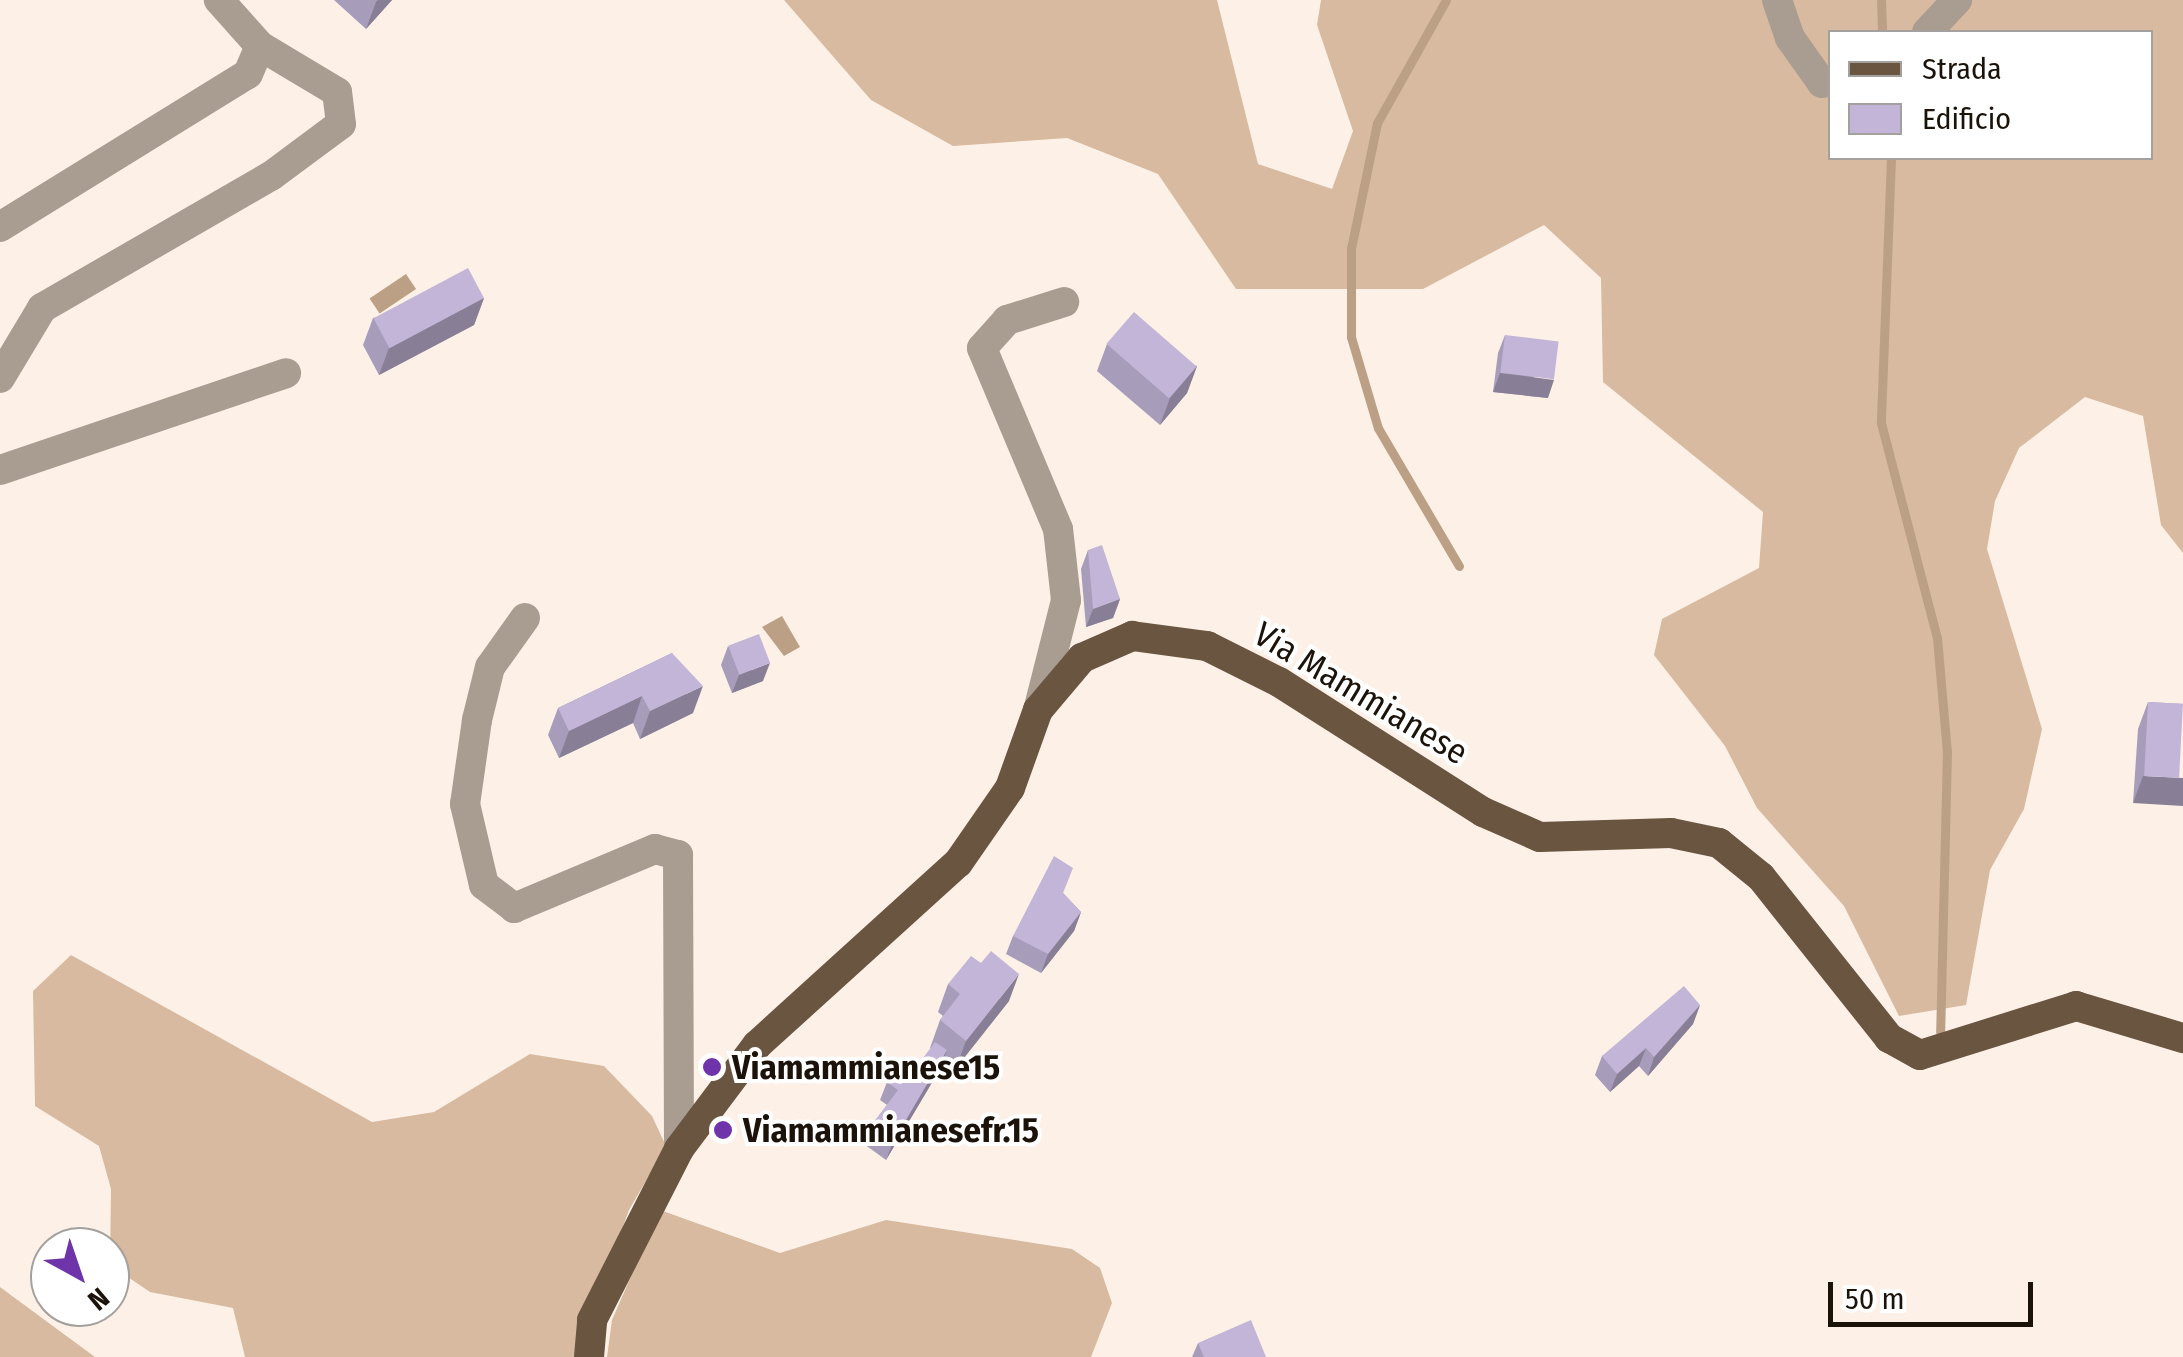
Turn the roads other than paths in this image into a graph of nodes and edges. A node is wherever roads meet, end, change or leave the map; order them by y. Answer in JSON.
{"nodes":[{"id":1,"x":218,"y":0,"type":"edge"},
{"id":2,"x":1777,"y":0,"type":"edge"},
{"id":3,"x":1957,"y":0,"type":"edge"},
{"id":4,"x":1929,"y":30,"type":"edge"},
{"id":5,"x":260,"y":46,"type":"junction"},
{"id":6,"x":1828,"y":82,"type":"edge"},
{"id":7,"x":0,"y":227,"type":"edge"},
{"id":8,"x":1064,"y":302,"type":"dead end"},
{"id":9,"x":286,"y":373,"type":"dead end"},
{"id":10,"x":0,"y":378,"type":"edge"},
{"id":11,"x":0,"y":470,"type":"edge"},
{"id":12,"x":525,"y":618,"type":"dead end"},
{"id":13,"x":1038,"y":710,"type":"junction"},
{"id":14,"x":2183,"y":1038,"type":"edge"},
{"id":15,"x":678,"y":1149,"type":"junction"},
{"id":16,"x":590,"y":1357,"type":"edge"}],
"edges":[{"from":1,"to":5,"type":"street"},
{"from":2,"to":6,"type":"street"},
{"from":3,"to":4,"type":"street"},
{"from":5,"to":7,"type":"street"},
{"from":5,"to":10,"type":"street"},
{"from":8,"to":13,"type":"street"},
{"from":9,"to":11,"type":"street"},
{"from":12,"to":15,"type":"street"},
{"from":13,"to":14,"type":"main road","name":"Via Mammianese"},
{"from":13,"to":15,"type":"main road","name":"Via Mammianese"},
{"from":15,"to":16,"type":"main road","name":"Via Mammianese"}]}
